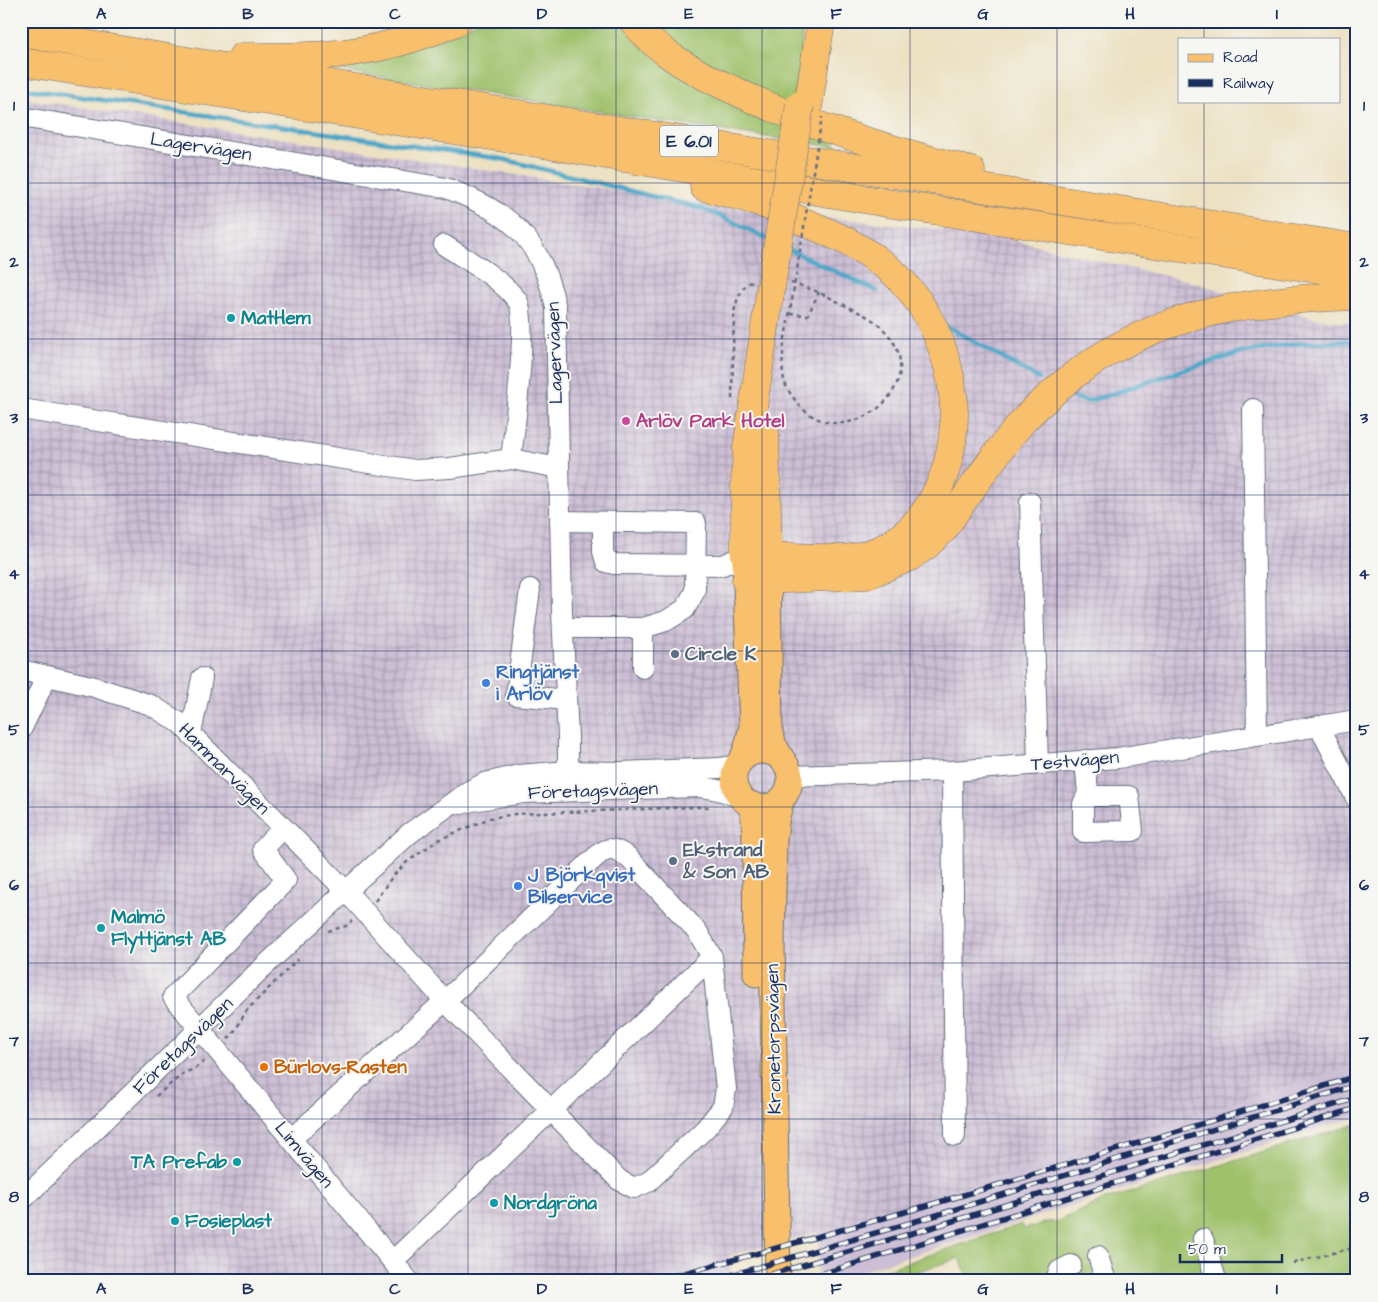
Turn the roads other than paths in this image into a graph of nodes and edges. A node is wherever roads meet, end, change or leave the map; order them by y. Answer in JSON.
{"nodes":[{"id":1,"x":458,"y":21,"type":"edge"},
{"id":2,"x":634,"y":21,"type":"edge"},
{"id":3,"x":810,"y":21,"type":"edge"},
{"id":4,"x":821,"y":21,"type":"edge"},
{"id":5,"x":21,"y":33,"type":"edge"},
{"id":6,"x":162,"y":57,"type":"junction"},
{"id":7,"x":21,"y":62,"type":"edge"},
{"id":8,"x":810,"y":110,"type":"junction"},
{"id":9,"x":21,"y":117,"type":"edge"},
{"id":10,"x":543,"y":144,"type":"junction"},
{"id":11,"x":1108,"y":208,"type":"junction"},
{"id":12,"x":444,"y":245,"type":"dead end"},
{"id":13,"x":1357,"y":248,"type":"edge"},
{"id":14,"x":1357,"y":275,"type":"edge"},
{"id":15,"x":1357,"y":296,"type":"edge"},
{"id":16,"x":21,"y":409,"type":"edge"},
{"id":17,"x":1253,"y":409,"type":"dead end"},
{"id":18,"x":511,"y":459,"type":"junction"},
{"id":19,"x":559,"y":468,"type":"junction"},
{"id":20,"x":1030,"y":502,"type":"dead end"},
{"id":21,"x":560,"y":521,"type":"junction"},
{"id":22,"x":603,"y":522,"type":"junction"},
{"id":23,"x":696,"y":565,"type":"junction"},
{"id":24,"x":756,"y":568,"type":"junction"},
{"id":25,"x":530,"y":589,"type":"dead end"},
{"id":26,"x":563,"y":628,"type":"junction"},
{"id":27,"x":643,"y":628,"type":"junction"},
{"id":28,"x":643,"y":668,"type":"dead end"},
{"id":29,"x":21,"y":670,"type":"edge"},
{"id":30,"x":47,"y":676,"type":"junction"},
{"id":31,"x":202,"y":678,"type":"dead end"},
{"id":32,"x":566,"y":700,"type":"junction"},
{"id":33,"x":1357,"y":720,"type":"edge"},
{"id":34,"x":1319,"y":726,"type":"junction"},
{"id":35,"x":21,"y":730,"type":"edge"},
{"id":36,"x":191,"y":734,"type":"junction"},
{"id":37,"x":1257,"y":736,"type":"junction"},
{"id":38,"x":1085,"y":760,"type":"junction"},
{"id":39,"x":739,"y":762,"type":"junction"},
{"id":40,"x":1038,"y":764,"type":"junction"},
{"id":41,"x":952,"y":770,"type":"junction"},
{"id":42,"x":785,"y":778,"type":"junction"},
{"id":43,"x":569,"y":781,"type":"junction"},
{"id":44,"x":1087,"y":796,"type":"dead end"},
{"id":45,"x":1357,"y":800,"type":"edge"},
{"id":46,"x":747,"y":801,"type":"junction"},
{"id":47,"x":284,"y":828,"type":"junction"},
{"id":48,"x":346,"y":892,"type":"junction"},
{"id":49,"x":712,"y":956,"type":"junction"},
{"id":50,"x":445,"y":1001,"type":"junction"},
{"id":51,"x":200,"y":1029,"type":"junction"},
{"id":52,"x":552,"y":1110,"type":"junction"},
{"id":53,"x":955,"y":1136,"type":"dead end"},
{"id":54,"x":291,"y":1139,"type":"junction"},
{"id":55,"x":27,"y":1206,"type":"edge"},
{"id":56,"x":1203,"y":1239,"type":"dead end"},
{"id":57,"x":1098,"y":1256,"type":"dead end"},
{"id":58,"x":393,"y":1261,"type":"junction"},
{"id":59,"x":1071,"y":1265,"type":"dead end"},
{"id":60,"x":410,"y":1281,"type":"edge"},
{"id":61,"x":766,"y":1281,"type":"edge"},
{"id":62,"x":778,"y":1281,"type":"edge"},
{"id":63,"x":1056,"y":1281,"type":"edge"},
{"id":64,"x":1106,"y":1281,"type":"edge"},
{"id":65,"x":1214,"y":1281,"type":"edge"}],
"edges":[{"from":1,"to":6,"type":"highway"},
{"from":2,"to":11,"type":"highway"},
{"from":3,"to":8,"type":"highway"},
{"from":4,"to":8,"type":"highway"},
{"from":5,"to":6,"type":"highway","number":"E 6.01"},
{"from":6,"to":11,"type":"highway","number":"E 6.01"},
{"from":7,"to":10,"type":"highway","number":"E 6.01"},
{"from":8,"to":24,"type":"highway"},
{"from":9,"to":19,"type":"street","name":"Lagervägen"},
{"from":10,"to":14,"type":"highway","number":"E 6.01"},
{"from":10,"to":24,"type":"highway"},
{"from":11,"to":13,"type":"highway","number":"E 6.01"},
{"from":12,"to":18,"type":"street"},
{"from":15,"to":24,"type":"highway"},
{"from":16,"to":18,"type":"street"},
{"from":17,"to":37,"type":"street"},
{"from":18,"to":19,"type":"street"},
{"from":19,"to":21,"type":"street","name":"Lagervägen"},
{"from":20,"to":40,"type":"street"},
{"from":21,"to":22,"type":"street"},
{"from":21,"to":26,"type":"street","name":"Lagervägen"},
{"from":22,"to":23,"type":"street"},
{"from":22,"to":23,"type":"street"},
{"from":23,"to":24,"type":"street"},
{"from":23,"to":27,"type":"street"},
{"from":24,"to":39,"type":"main road"},
{"from":24,"to":42,"type":"main road"},
{"from":25,"to":32,"type":"street"},
{"from":26,"to":27,"type":"street"},
{"from":26,"to":32,"type":"street","name":"Lagervägen"},
{"from":27,"to":28,"type":"street"},
{"from":29,"to":30,"type":"street","name":"Hammarvägen"},
{"from":30,"to":35,"type":"street"},
{"from":30,"to":36,"type":"street","name":"Hammarvägen"},
{"from":31,"to":36,"type":"street"},
{"from":32,"to":43,"type":"street","name":"Lagervägen"},
{"from":33,"to":34,"type":"street","name":"Testvägen"},
{"from":34,"to":37,"type":"street","name":"Testvägen"},
{"from":34,"to":45,"type":"street"},
{"from":36,"to":47,"type":"street","name":"Hammarvägen"},
{"from":37,"to":38,"type":"street","name":"Testvägen"},
{"from":38,"to":40,"type":"street","name":"Testvägen"},
{"from":38,"to":44,"type":"street"},
{"from":39,"to":42,"type":"main road"},
{"from":39,"to":43,"type":"street","name":"Företagsvägen"},
{"from":39,"to":46,"type":"main road"},
{"from":40,"to":41,"type":"street","name":"Testvägen"},
{"from":41,"to":42,"type":"street","name":"Testvägen"},
{"from":41,"to":53,"type":"street"},
{"from":42,"to":46,"type":"main road"},
{"from":42,"to":62,"type":"main road","name":"Kronetorpsvägen"},
{"from":43,"to":46,"type":"street","name":"Företagsvägen"},
{"from":43,"to":48,"type":"street","name":"Företagsvägen"},
{"from":46,"to":61,"type":"main road","name":"Kronetorpsvägen"},
{"from":47,"to":48,"type":"street","name":"Hammarvägen"},
{"from":47,"to":51,"type":"street","name":"Limvägen"},
{"from":48,"to":50,"type":"street"},
{"from":48,"to":51,"type":"street","name":"Företagsvägen"},
{"from":49,"to":50,"type":"street"},
{"from":49,"to":52,"type":"street"},
{"from":49,"to":52,"type":"street"},
{"from":50,"to":52,"type":"street"},
{"from":50,"to":54,"type":"street"},
{"from":51,"to":54,"type":"street","name":"Limvägen"},
{"from":51,"to":55,"type":"street","name":"Företagsvägen"},
{"from":52,"to":58,"type":"street"},
{"from":54,"to":58,"type":"street","name":"Limvägen"},
{"from":56,"to":65,"type":"street"},
{"from":57,"to":64,"type":"street"},
{"from":58,"to":60,"type":"street","name":"Limvägen"},
{"from":59,"to":63,"type":"street"}]}
